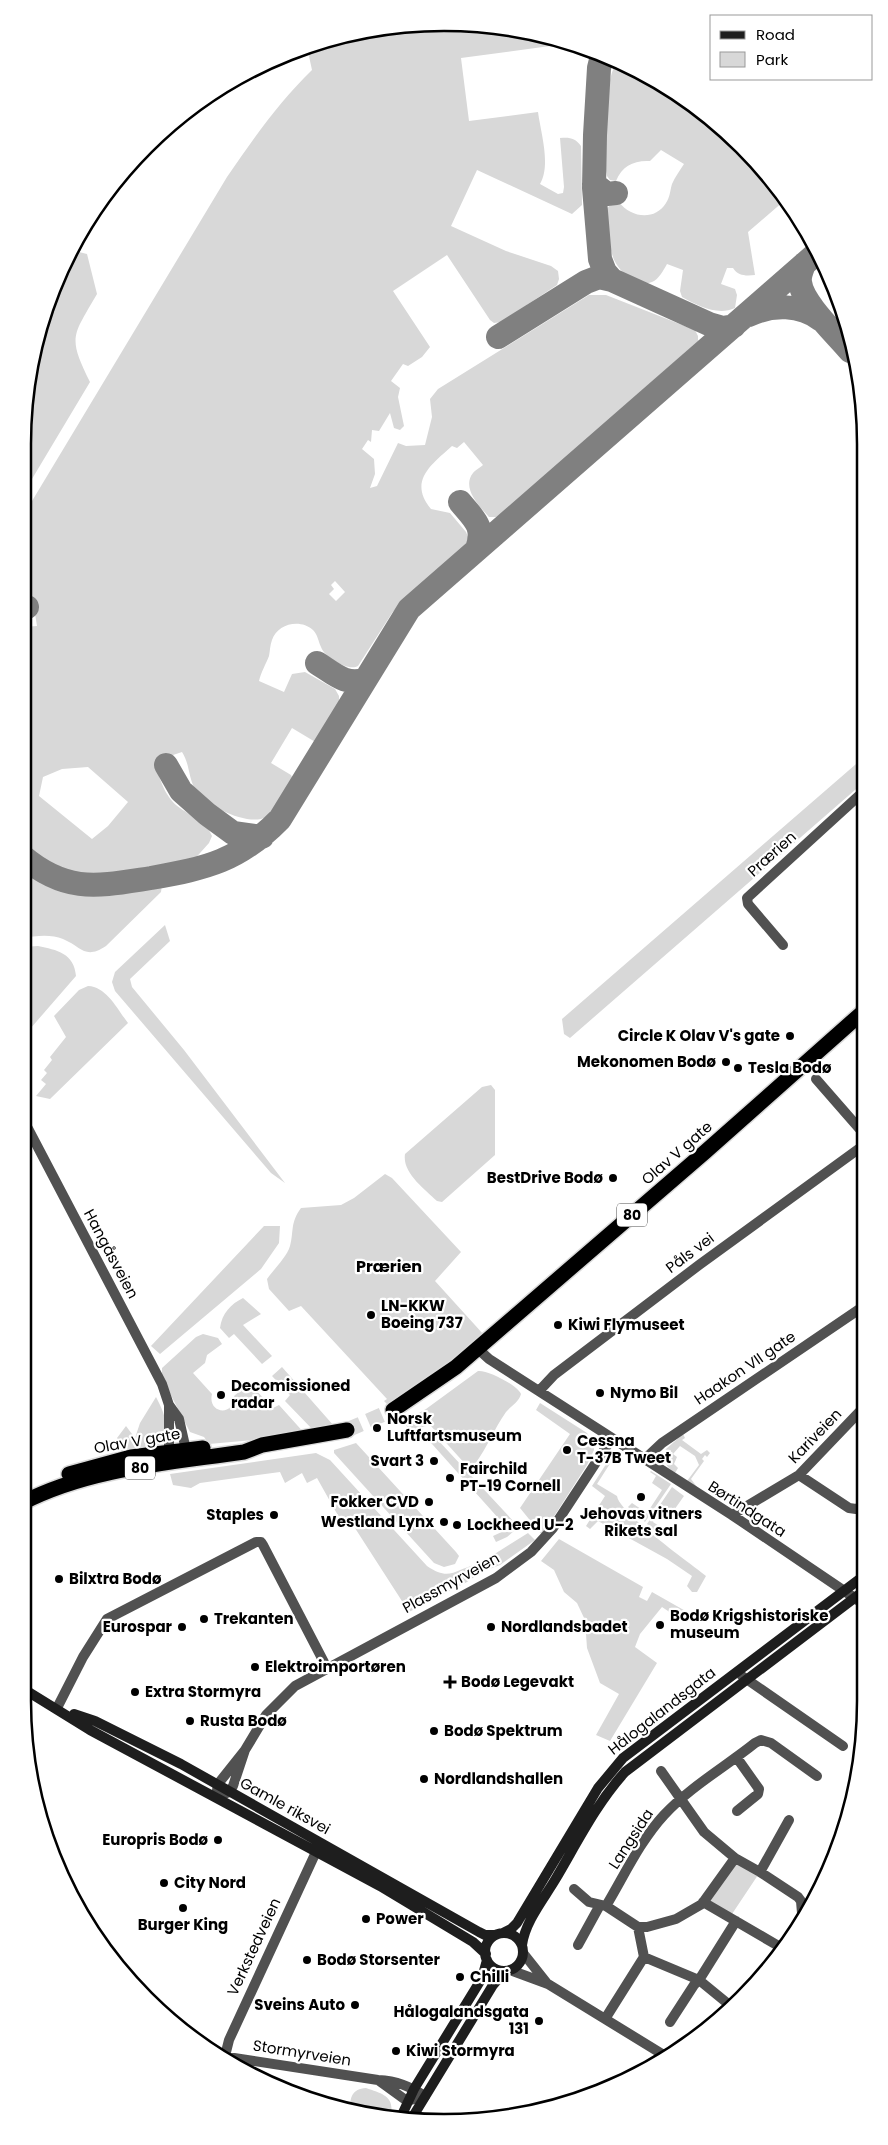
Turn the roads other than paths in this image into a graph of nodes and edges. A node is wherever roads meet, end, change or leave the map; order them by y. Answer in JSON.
{"nodes":[{"id":1,"x":857,"y":797,"type":"edge"},
{"id":2,"x":783,"y":945,"type":"dead end"},
{"id":3,"x":857,"y":1017,"type":"edge"},
{"id":4,"x":816,"y":1078,"type":"dead end"},
{"id":5,"x":857,"y":1126,"type":"edge"},
{"id":6,"x":31,"y":1135,"type":"edge"},
{"id":7,"x":857,"y":1150,"type":"edge"},
{"id":8,"x":857,"y":1311,"type":"edge"},
{"id":9,"x":477,"y":1348,"type":"junction"},
{"id":10,"x":539,"y":1391,"type":"junction"},
{"id":11,"x":169,"y":1405,"type":"junction"},
{"id":12,"x":393,"y":1410,"type":"tunnel mouth"},
{"id":13,"x":857,"y":1414,"type":"edge"},
{"id":14,"x":347,"y":1430,"type":"tunnel mouth"},
{"id":15,"x":612,"y":1438,"type":"junction"},
{"id":16,"x":178,"y":1454,"type":"junction"},
{"id":17,"x":645,"y":1459,"type":"junction"},
{"id":18,"x":799,"y":1475,"type":"junction"},
{"id":19,"x":31,"y":1489,"type":"edge"},
{"id":20,"x":31,"y":1499,"type":"edge"},
{"id":21,"x":857,"y":1509,"type":"edge"},
{"id":22,"x":732,"y":1515,"type":"junction"},
{"id":23,"x":857,"y":1581,"type":"edge"},
{"id":24,"x":844,"y":1591,"type":"junction"},
{"id":25,"x":855,"y":1598,"type":"joint"},
{"id":26,"x":327,"y":1668,"type":"junction"},
{"id":27,"x":737,"y":1672,"type":"junction"},
{"id":28,"x":746,"y":1679,"type":"junction"},
{"id":29,"x":31,"y":1693,"type":"edge"},
{"id":30,"x":56,"y":1708,"type":"junction"},
{"id":31,"x":843,"y":1746,"type":"dead end"},
{"id":32,"x":245,"y":1750,"type":"junction"},
{"id":33,"x":736,"y":1758,"type":"junction"},
{"id":34,"x":661,"y":1770,"type":"dead end"},
{"id":35,"x":817,"y":1776,"type":"dead end"},
{"id":36,"x":218,"y":1784,"type":"junction"},
{"id":37,"x":229,"y":1792,"type":"junction"},
{"id":38,"x":216,"y":1797,"type":"junction"},
{"id":39,"x":682,"y":1798,"type":"junction"},
{"id":40,"x":737,"y":1811,"type":"dead end"},
{"id":41,"x":790,"y":1820,"type":"dead end"},
{"id":42,"x":316,"y":1852,"type":"junction"},
{"id":43,"x":735,"y":1858,"type":"junction"},
{"id":44,"x":760,"y":1872,"type":"junction"},
{"id":45,"x":574,"y":1888,"type":"dead end"},
{"id":46,"x":704,"y":1902,"type":"junction"},
{"id":47,"x":603,"y":1905,"type":"junction"},
{"id":48,"x":801,"y":1906,"type":"edge"},
{"id":49,"x":736,"y":1921,"type":"junction"},
{"id":50,"x":638,"y":1927,"type":"junction"},
{"id":51,"x":500,"y":1934,"type":"junction"},
{"id":52,"x":578,"y":1945,"type":"dead end"},
{"id":53,"x":776,"y":1945,"type":"edge"},
{"id":54,"x":523,"y":1949,"type":"junction"},
{"id":55,"x":487,"y":1957,"type":"junction"},
{"id":56,"x":644,"y":1957,"type":"junction"},
{"id":57,"x":507,"y":1970,"type":"junction"},
{"id":58,"x":699,"y":1980,"type":"junction"},
{"id":59,"x":548,"y":1984,"type":"junction"},
{"id":60,"x":726,"y":2002,"type":"edge"},
{"id":61,"x":605,"y":2019,"type":"junction"},
{"id":62,"x":670,"y":2022,"type":"dead end"},
{"id":63,"x":225,"y":2050,"type":"edge"},
{"id":64,"x":660,"y":2052,"type":"edge"},
{"id":65,"x":239,"y":2058,"type":"edge"},
{"id":66,"x":378,"y":2080,"type":"junction"},
{"id":67,"x":414,"y":2089,"type":"junction"},
{"id":68,"x":425,"y":2096,"type":"junction"},
{"id":69,"x":407,"y":2101,"type":"junction"},
{"id":70,"x":403,"y":2111,"type":"edge"},
{"id":71,"x":415,"y":2113,"type":"edge"}],
"edges":[{"from":1,"to":2,"type":"street","name":"Prærien"},
{"from":3,"to":9,"type":"highway","name":"Olav V gate","number":"80"},
{"from":4,"to":5,"type":"street"},
{"from":6,"to":11,"type":"street","name":"Hangåsveien"},
{"from":7,"to":10,"type":"street","name":"Påls vei"},
{"from":8,"to":17,"type":"street","name":"Haakon VII gate"},
{"from":9,"to":10,"type":"street"},
{"from":9,"to":12,"type":"highway","name":"Olav V gate","number":"80"},
{"from":10,"to":15,"type":"street"},
{"from":11,"to":16,"type":"street"},
{"from":11,"to":16,"type":"street"},
{"from":13,"to":18,"type":"street","name":"Kariveien"},
{"from":14,"to":16,"type":"highway","name":"Olav V gate","number":"80"},
{"from":15,"to":17,"type":"street","name":"Børtindgata"},
{"from":15,"to":26,"type":"street","name":"Plassmyrveien"},
{"from":16,"to":19,"type":"highway","name":"Olav V gate","number":"80"},
{"from":16,"to":20,"type":"highway","name":"Olav V gate","number":"80"},
{"from":17,"to":22,"type":"street","name":"Børtindgata"},
{"from":18,"to":21,"type":"street"},
{"from":18,"to":22,"type":"street","name":"Kariveien"},
{"from":22,"to":24,"type":"street","name":"Børtindgata"},
{"from":23,"to":24,"type":"street","name":"Hålogalandsgata"},
{"from":24,"to":25,"type":"street","name":"Børtindgata"},
{"from":24,"to":27,"type":"street","name":"Hålogalandsgata"},
{"from":25,"to":28,"type":"street","name":"Hålogalandsgata"},
{"from":26,"to":30,"type":"street"},
{"from":26,"to":32,"type":"street","name":"Plassmyrveien"},
{"from":27,"to":28,"type":"street"},
{"from":27,"to":51,"type":"street","name":"Hålogalandsgata"},
{"from":28,"to":31,"type":"street"},
{"from":28,"to":54,"type":"street","name":"Hålogalandsgata"},
{"from":29,"to":30,"type":"street","name":"Gamle riksvei"},
{"from":30,"to":36,"type":"street","name":"Gamle riksvei"},
{"from":30,"to":38,"type":"street","name":"Gamle riksvei"},
{"from":32,"to":36,"type":"street","name":"Plassmyrveien"},
{"from":32,"to":37,"type":"street","name":"Plassmyrveien"},
{"from":33,"to":35,"type":"street","name":"Langsida"},
{"from":33,"to":39,"type":"street","name":"Langsida"},
{"from":33,"to":40,"type":"street"},
{"from":34,"to":39,"type":"street"},
{"from":36,"to":37,"type":"street","name":"Gamle riksvei"},
{"from":36,"to":38,"type":"street","name":"Plassmyrveien"},
{"from":37,"to":38,"type":"street"},
{"from":37,"to":51,"type":"street","name":"Gamle riksvei"},
{"from":38,"to":42,"type":"street","name":"Gamle riksvei"},
{"from":39,"to":43,"type":"street"},
{"from":39,"to":47,"type":"street","name":"Langsida"},
{"from":41,"to":44,"type":"street"},
{"from":42,"to":55,"type":"street","name":"Gamle riksvei"},
{"from":42,"to":63,"type":"street","name":"Verkstedveien"},
{"from":43,"to":44,"type":"street"},
{"from":43,"to":46,"type":"street"},
{"from":44,"to":48,"type":"street"},
{"from":45,"to":47,"type":"street"},
{"from":46,"to":49,"type":"street"},
{"from":46,"to":50,"type":"street"},
{"from":47,"to":50,"type":"street"},
{"from":47,"to":52,"type":"street","name":"Langsida"},
{"from":49,"to":53,"type":"street"},
{"from":49,"to":58,"type":"street"},
{"from":50,"to":56,"type":"street"},
{"from":51,"to":54,"type":"street"},
{"from":51,"to":55,"type":"street","name":"Hålogalandsgata"},
{"from":54,"to":57,"type":"street","name":"Hålogalandsgata"},
{"from":54,"to":59,"type":"street"},
{"from":55,"to":57,"type":"street"},
{"from":55,"to":67,"type":"street","name":"Hålogalandsgata"},
{"from":56,"to":58,"type":"street"},
{"from":56,"to":61,"type":"street"},
{"from":57,"to":59,"type":"street"},
{"from":57,"to":68,"type":"street","name":"Hålogalandsgata"},
{"from":58,"to":60,"type":"street"},
{"from":58,"to":62,"type":"street"},
{"from":59,"to":61,"type":"street"},
{"from":61,"to":64,"type":"street"},
{"from":65,"to":66,"type":"street","name":"Stormyrveien"},
{"from":66,"to":67,"type":"street","name":"Stormyrveien"},
{"from":66,"to":69,"type":"street","name":"Stormyrveien"},
{"from":67,"to":68,"type":"street","name":"Stormyrveien"},
{"from":67,"to":69,"type":"street","name":"Hålogalandsgata"},
{"from":68,"to":69,"type":"street"},
{"from":68,"to":71,"type":"street","name":"Hålogalandsgata"},
{"from":69,"to":70,"type":"street","name":"Hålogalandsgata"}]}
